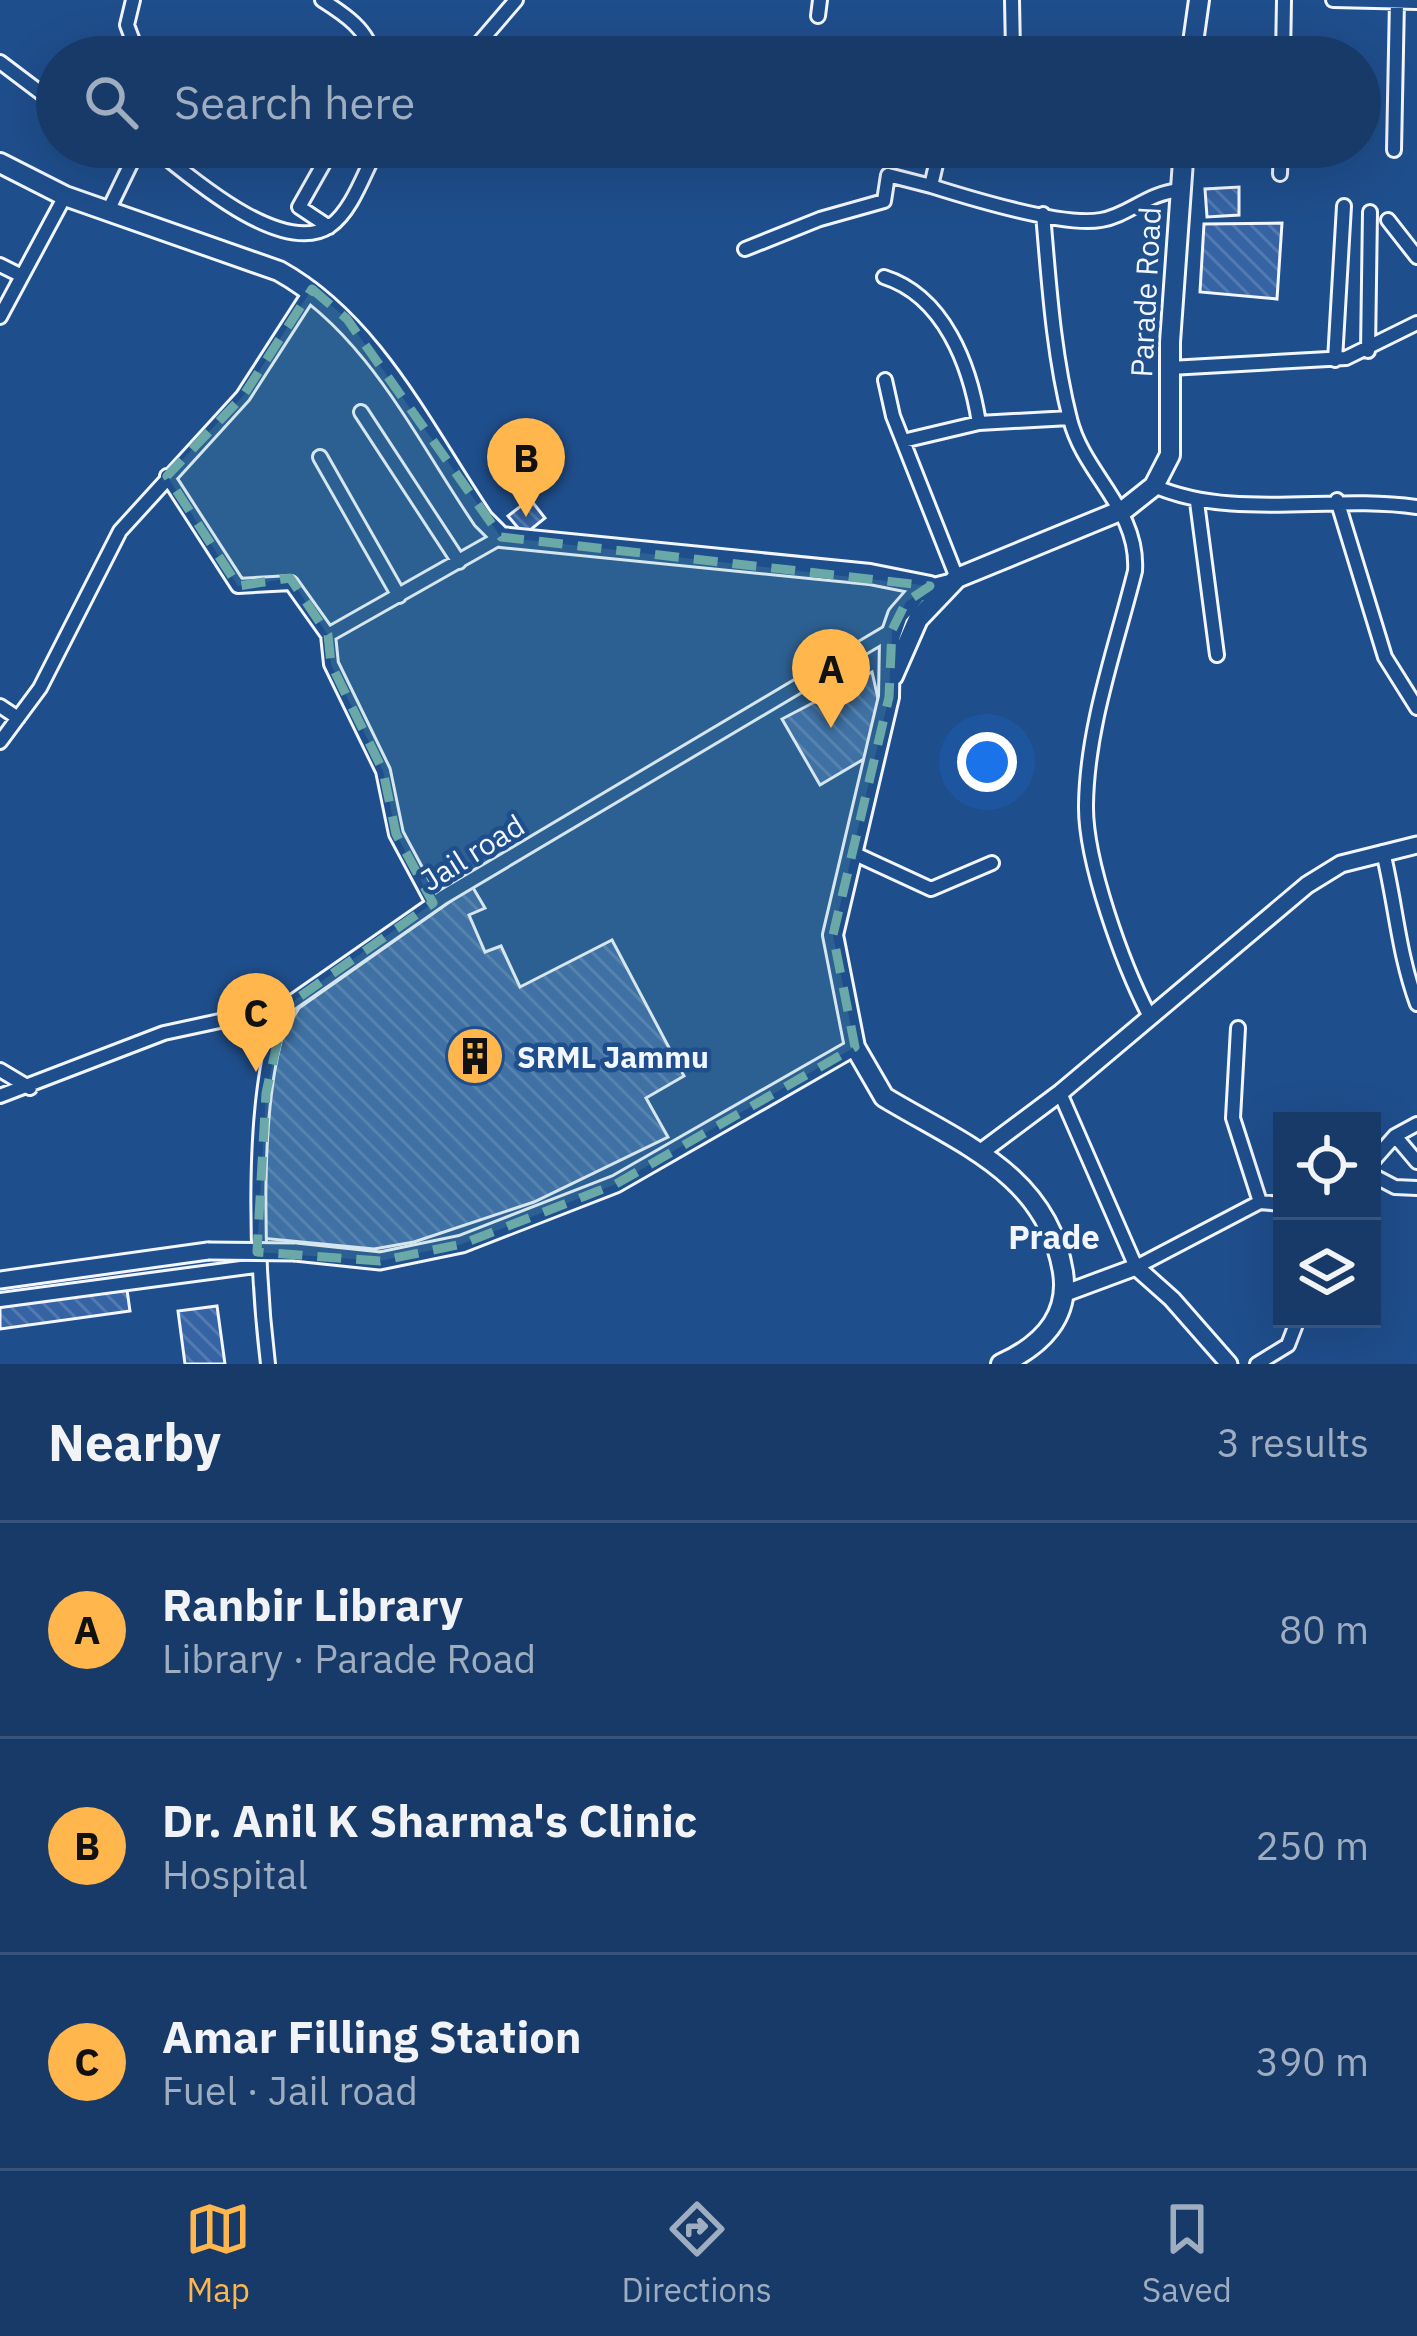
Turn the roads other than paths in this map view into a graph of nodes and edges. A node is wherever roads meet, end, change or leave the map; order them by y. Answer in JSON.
{"nodes":[{"id":1,"x":133,"y":0,"type":"edge"},
{"id":2,"x":322,"y":0,"type":"edge"},
{"id":3,"x":531,"y":0,"type":"edge"},
{"id":4,"x":820,"y":0,"type":"edge"},
{"id":5,"x":1012,"y":0,"type":"edge"},
{"id":6,"x":1284,"y":0,"type":"edge"},
{"id":7,"x":1334,"y":0,"type":"edge"},
{"id":8,"x":516,"y":1,"type":"edge"},
{"id":9,"x":1199,"y":1,"type":"edge"},
{"id":10,"x":1397,"y":1,"type":"edge"},
{"id":11,"x":1417,"y":2,"type":"edge"},
{"id":12,"x":346,"y":6,"type":"edge"},
{"id":13,"x":818,"y":16,"type":"dead end"},
{"id":14,"x":131,"y":36,"type":"edge"},
{"id":15,"x":365,"y":36,"type":"edge"},
{"id":16,"x":485,"y":36,"type":"edge"},
{"id":17,"x":1013,"y":36,"type":"edge"},
{"id":18,"x":1194,"y":36,"type":"edge"},
{"id":19,"x":1283,"y":36,"type":"edge"},
{"id":20,"x":0,"y":62,"type":"edge"},
{"id":21,"x":36,"y":89,"type":"edge"},
{"id":22,"x":1394,"y":150,"type":"dead end"},
{"id":23,"x":0,"y":163,"type":"edge"},
{"id":24,"x":129,"y":168,"type":"edge"},
{"id":25,"x":182,"y":168,"type":"edge"},
{"id":26,"x":320,"y":168,"type":"edge"},
{"id":27,"x":367,"y":168,"type":"edge"},
{"id":28,"x":935,"y":168,"type":"edge"},
{"id":29,"x":1183,"y":168,"type":"edge"},
{"id":30,"x":1280,"y":168,"type":"edge"},
{"id":31,"x":1280,"y":174,"type":"dead end"},
{"id":32,"x":931,"y":186,"type":"junction"},
{"id":33,"x":1181,"y":190,"type":"junction"},
{"id":34,"x":64,"y":196,"type":"junction"},
{"id":35,"x":1344,"y":206,"type":"dead end"},
{"id":36,"x":108,"y":211,"type":"junction"},
{"id":37,"x":1370,"y":212,"type":"dead end"},
{"id":38,"x":1042,"y":214,"type":"junction"},
{"id":39,"x":1388,"y":220,"type":"dead end"},
{"id":40,"x":329,"y":227,"type":"junction"},
{"id":41,"x":745,"y":249,"type":"dead end"},
{"id":42,"x":1417,"y":257,"type":"edge"},
{"id":43,"x":0,"y":265,"type":"edge"},
{"id":44,"x":22,"y":276,"type":"junction"},
{"id":45,"x":884,"y":277,"type":"dead end"},
{"id":46,"x":312,"y":289,"type":"junction"},
{"id":47,"x":0,"y":317,"type":"edge"},
{"id":48,"x":1417,"y":323,"type":"edge"},
{"id":49,"x":1368,"y":351,"type":"junction"},
{"id":50,"x":1335,"y":360,"type":"junction"},
{"id":51,"x":1169,"y":368,"type":"junction"},
{"id":52,"x":885,"y":380,"type":"dead end"},
{"id":53,"x":361,"y":412,"type":"dead end"},
{"id":54,"x":1070,"y":418,"type":"junction"},
{"id":55,"x":980,"y":423,"type":"junction"},
{"id":56,"x":903,"y":441,"type":"junction"},
{"id":57,"x":1169,"y":441,"type":"junction"},
{"id":58,"x":320,"y":458,"type":"dead end"},
{"id":59,"x":167,"y":476,"type":"junction"},
{"id":60,"x":1154,"y":485,"type":"junction"},
{"id":61,"x":1337,"y":500,"type":"junction"},
{"id":62,"x":1196,"y":502,"type":"junction"},
{"id":63,"x":1417,"y":507,"type":"edge"},
{"id":64,"x":1115,"y":510,"type":"junction"},
{"id":65,"x":501,"y":537,"type":"junction"},
{"id":66,"x":459,"y":562,"type":"junction"},
{"id":67,"x":946,"y":583,"type":"junction"},
{"id":68,"x":398,"y":596,"type":"junction"},
{"id":69,"x":919,"y":619,"type":"junction"},
{"id":70,"x":892,"y":630,"type":"junction"},
{"id":71,"x":328,"y":635,"type":"junction"},
{"id":72,"x":1217,"y":655,"type":"dead end"},
{"id":73,"x":891,"y":680,"type":"junction"},
{"id":74,"x":0,"y":706,"type":"edge"},
{"id":75,"x":1417,"y":708,"type":"edge"},
{"id":76,"x":18,"y":718,"type":"junction"},
{"id":77,"x":0,"y":742,"type":"edge"},
{"id":78,"x":1417,"y":845,"type":"edge"},
{"id":79,"x":1383,"y":852,"type":"junction"},
{"id":80,"x":853,"y":853,"type":"junction"},
{"id":81,"x":992,"y":863,"type":"dead end"},
{"id":82,"x":434,"y":903,"type":"junction"},
{"id":83,"x":1417,"y":1004,"type":"edge"},
{"id":84,"x":285,"y":1007,"type":"junction"},
{"id":85,"x":1149,"y":1015,"type":"junction"},
{"id":86,"x":1238,"y":1028,"type":"dead end"},
{"id":87,"x":855,"y":1047,"type":"junction"},
{"id":88,"x":0,"y":1070,"type":"edge"},
{"id":89,"x":31,"y":1088,"type":"junction"},
{"id":90,"x":1060,"y":1093,"type":"junction"},
{"id":91,"x":0,"y":1096,"type":"edge"},
{"id":92,"x":1417,"y":1124,"type":"edge"},
{"id":93,"x":1395,"y":1136,"type":"junction"},
{"id":94,"x":981,"y":1152,"type":"junction"},
{"id":95,"x":1381,"y":1152,"type":"edge"},
{"id":96,"x":1417,"y":1162,"type":"edge"},
{"id":97,"x":1381,"y":1180,"type":"edge"},
{"id":98,"x":1417,"y":1188,"type":"edge"},
{"id":99,"x":1259,"y":1202,"type":"junction"},
{"id":100,"x":1273,"y":1203,"type":"edge"},
{"id":101,"x":256,"y":1266,"type":"junction"},
{"id":102,"x":1136,"y":1268,"type":"junction"},
{"id":103,"x":0,"y":1280,"type":"edge"},
{"id":104,"x":1066,"y":1293,"type":"junction"},
{"id":105,"x":0,"y":1300,"type":"edge"},
{"id":106,"x":1295,"y":1328,"type":"edge"},
{"id":107,"x":268,"y":1364,"type":"edge"},
{"id":108,"x":1001,"y":1364,"type":"edge"},
{"id":109,"x":1228,"y":1364,"type":"edge"},
{"id":110,"x":1257,"y":1364,"type":"edge"}],
"edges":[{"from":1,"to":14,"type":"street"},
{"from":2,"to":12,"type":"street"},
{"from":3,"to":8,"type":"street"},
{"from":4,"to":13,"type":"street"},
{"from":5,"to":17,"type":"street"},
{"from":6,"to":19,"type":"street"},
{"from":7,"to":10,"type":"street"},
{"from":8,"to":16,"type":"street"},
{"from":9,"to":18,"type":"main road"},
{"from":10,"to":11,"type":"street"},
{"from":10,"to":22,"type":"street"},
{"from":12,"to":15,"type":"street"},
{"from":20,"to":21,"type":"street"},
{"from":23,"to":34,"type":"main road"},
{"from":24,"to":36,"type":"street"},
{"from":25,"to":40,"type":"street"},
{"from":26,"to":40,"type":"street"},
{"from":27,"to":40,"type":"street"},
{"from":28,"to":32,"type":"street"},
{"from":29,"to":33,"type":"main road","name":"Parade Road"},
{"from":30,"to":31,"type":"street"},
{"from":32,"to":38,"type":"street"},
{"from":32,"to":41,"type":"street"},
{"from":33,"to":38,"type":"street"},
{"from":33,"to":51,"type":"main road","name":"Parade Road"},
{"from":34,"to":36,"type":"main road"},
{"from":34,"to":44,"type":"street"},
{"from":35,"to":50,"type":"street"},
{"from":36,"to":46,"type":"main road"},
{"from":37,"to":49,"type":"street"},
{"from":38,"to":54,"type":"street"},
{"from":39,"to":42,"type":"street"},
{"from":43,"to":44,"type":"street"},
{"from":44,"to":47,"type":"street"},
{"from":45,"to":55,"type":"street"},
{"from":46,"to":59,"type":"street"},
{"from":46,"to":65,"type":"main road"},
{"from":48,"to":49,"type":"street"},
{"from":49,"to":50,"type":"street"},
{"from":50,"to":51,"type":"street"},
{"from":51,"to":57,"type":"main road","name":"Parade Road"},
{"from":52,"to":56,"type":"street"},
{"from":53,"to":66,"type":"street"},
{"from":54,"to":55,"type":"street"},
{"from":54,"to":64,"type":"street"},
{"from":55,"to":56,"type":"street"},
{"from":56,"to":67,"type":"street"},
{"from":57,"to":60,"type":"main road","name":"Parade Road"},
{"from":57,"to":64,"type":"main road"},
{"from":58,"to":68,"type":"street"},
{"from":59,"to":71,"type":"street"},
{"from":59,"to":76,"type":"street"},
{"from":60,"to":62,"type":"street"},
{"from":60,"to":64,"type":"main road"},
{"from":61,"to":62,"type":"street"},
{"from":61,"to":63,"type":"street"},
{"from":61,"to":75,"type":"street"},
{"from":62,"to":72,"type":"street"},
{"from":64,"to":67,"type":"main road"},
{"from":64,"to":85,"type":"street"},
{"from":65,"to":66,"type":"street"},
{"from":65,"to":67,"type":"main road"},
{"from":66,"to":68,"type":"street"},
{"from":67,"to":69,"type":"main road"},
{"from":67,"to":70,"type":"main road"},
{"from":68,"to":71,"type":"street"},
{"from":69,"to":70,"type":"street","name":"Jail road"},
{"from":69,"to":73,"type":"main road"},
{"from":70,"to":73,"type":"main road"},
{"from":70,"to":82,"type":"street","name":"Jail road"},
{"from":71,"to":82,"type":"street"},
{"from":73,"to":80,"type":"main road"},
{"from":74,"to":76,"type":"street"},
{"from":76,"to":77,"type":"street"},
{"from":78,"to":79,"type":"street"},
{"from":79,"to":83,"type":"street"},
{"from":79,"to":85,"type":"street"},
{"from":80,"to":81,"type":"street"},
{"from":80,"to":87,"type":"main road"},
{"from":82,"to":84,"type":"street","name":"Jail road"},
{"from":84,"to":89,"type":"street"},
{"from":84,"to":101,"type":"street"},
{"from":85,"to":90,"type":"street"},
{"from":86,"to":99,"type":"street"},
{"from":87,"to":94,"type":"main road"},
{"from":87,"to":103,"type":"street","bridge":true},
{"from":88,"to":89,"type":"street"},
{"from":89,"to":91,"type":"street"},
{"from":90,"to":94,"type":"street"},
{"from":90,"to":102,"type":"street"},
{"from":92,"to":93,"type":"street"},
{"from":93,"to":95,"type":"street"},
{"from":93,"to":96,"type":"street"},
{"from":94,"to":104,"type":"main road"},
{"from":97,"to":98,"type":"street"},
{"from":99,"to":100,"type":"street"},
{"from":99,"to":102,"type":"street"},
{"from":101,"to":105,"type":"street"},
{"from":101,"to":107,"type":"street"},
{"from":102,"to":104,"type":"street"},
{"from":102,"to":109,"type":"street"},
{"from":104,"to":108,"type":"main road"},
{"from":106,"to":110,"type":"street"}]}
